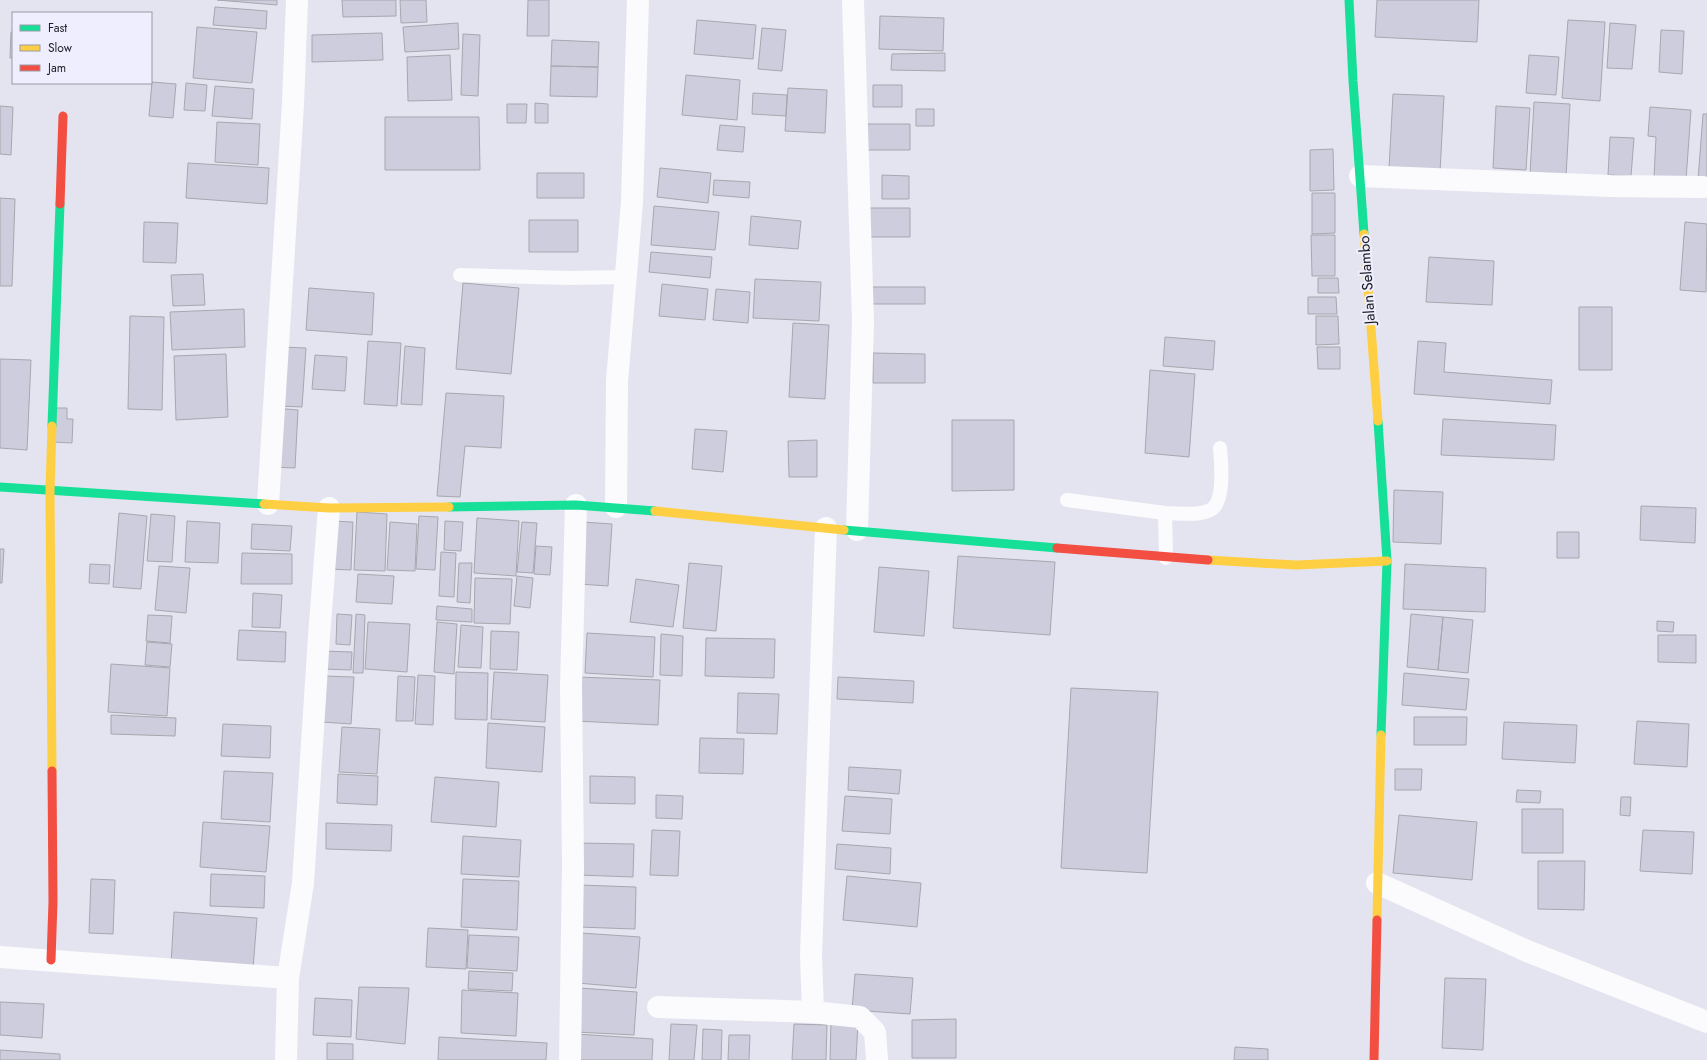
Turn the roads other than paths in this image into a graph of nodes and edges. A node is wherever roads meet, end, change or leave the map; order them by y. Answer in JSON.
{"nodes":[{"id":1,"x":297,"y":0,"type":"edge"},
{"id":2,"x":638,"y":0,"type":"edge"},
{"id":3,"x":853,"y":0,"type":"edge"},
{"id":4,"x":1349,"y":0,"type":"edge"},
{"id":5,"x":63,"y":116,"type":"dead end"},
{"id":6,"x":1360,"y":176,"type":"junction"},
{"id":7,"x":1703,"y":187,"type":"dead end"},
{"id":8,"x":460,"y":274,"type":"dead end"},
{"id":9,"x":626,"y":277,"type":"junction"},
{"id":10,"x":1220,"y":448,"type":"dead end"},
{"id":11,"x":0,"y":487,"type":"edge"},
{"id":12,"x":50,"y":490,"type":"junction"},
{"id":13,"x":1067,"y":500,"type":"dead end"},
{"id":14,"x":268,"y":504,"type":"junction"},
{"id":15,"x":576,"y":505,"type":"junction"},
{"id":16,"x":616,"y":507,"type":"junction"},
{"id":17,"x":329,"y":508,"type":"junction"},
{"id":18,"x":1165,"y":513,"type":"junction"},
{"id":19,"x":826,"y":528,"type":"junction"},
{"id":20,"x":857,"y":530,"type":"junction"},
{"id":21,"x":1166,"y":558,"type":"junction"},
{"id":22,"x":1387,"y":560,"type":"junction"},
{"id":23,"x":1377,"y":884,"type":"junction"},
{"id":24,"x":0,"y":957,"type":"edge"},
{"id":25,"x":51,"y":960,"type":"junction"},
{"id":26,"x":288,"y":978,"type":"junction"},
{"id":27,"x":658,"y":1007,"type":"dead end"},
{"id":28,"x":813,"y":1012,"type":"junction"},
{"id":29,"x":1707,"y":1022,"type":"edge"},
{"id":30,"x":286,"y":1060,"type":"edge"},
{"id":31,"x":570,"y":1060,"type":"edge"},
{"id":32,"x":877,"y":1060,"type":"edge"},
{"id":33,"x":1374,"y":1060,"type":"edge"}],
"edges":[{"from":1,"to":14,"type":"street"},
{"from":2,"to":9,"type":"street"},
{"from":3,"to":20,"type":"street"},
{"from":4,"to":6,"type":"street","name":"Jalan Selambo"},
{"from":5,"to":12,"type":"street"},
{"from":6,"to":7,"type":"street"},
{"from":6,"to":22,"type":"street","name":"Jalan Selambo"},
{"from":8,"to":9,"type":"lane"},
{"from":9,"to":16,"type":"street"},
{"from":10,"to":18,"type":"lane"},
{"from":11,"to":12,"type":"street"},
{"from":12,"to":14,"type":"street"},
{"from":12,"to":25,"type":"street"},
{"from":13,"to":18,"type":"lane"},
{"from":14,"to":17,"type":"street"},
{"from":15,"to":16,"type":"street"},
{"from":15,"to":17,"type":"street"},
{"from":15,"to":31,"type":"street"},
{"from":16,"to":19,"type":"street"},
{"from":17,"to":26,"type":"street"},
{"from":18,"to":21,"type":"lane"},
{"from":19,"to":20,"type":"street"},
{"from":19,"to":28,"type":"street"},
{"from":20,"to":21,"type":"street"},
{"from":21,"to":22,"type":"street"},
{"from":22,"to":23,"type":"street","name":"Jalan Selambo"},
{"from":23,"to":29,"type":"street"},
{"from":23,"to":33,"type":"street","name":"Jalan Selambo"},
{"from":24,"to":25,"type":"street"},
{"from":25,"to":26,"type":"street"},
{"from":26,"to":30,"type":"street"},
{"from":27,"to":28,"type":"street"},
{"from":28,"to":32,"type":"street"}]}
